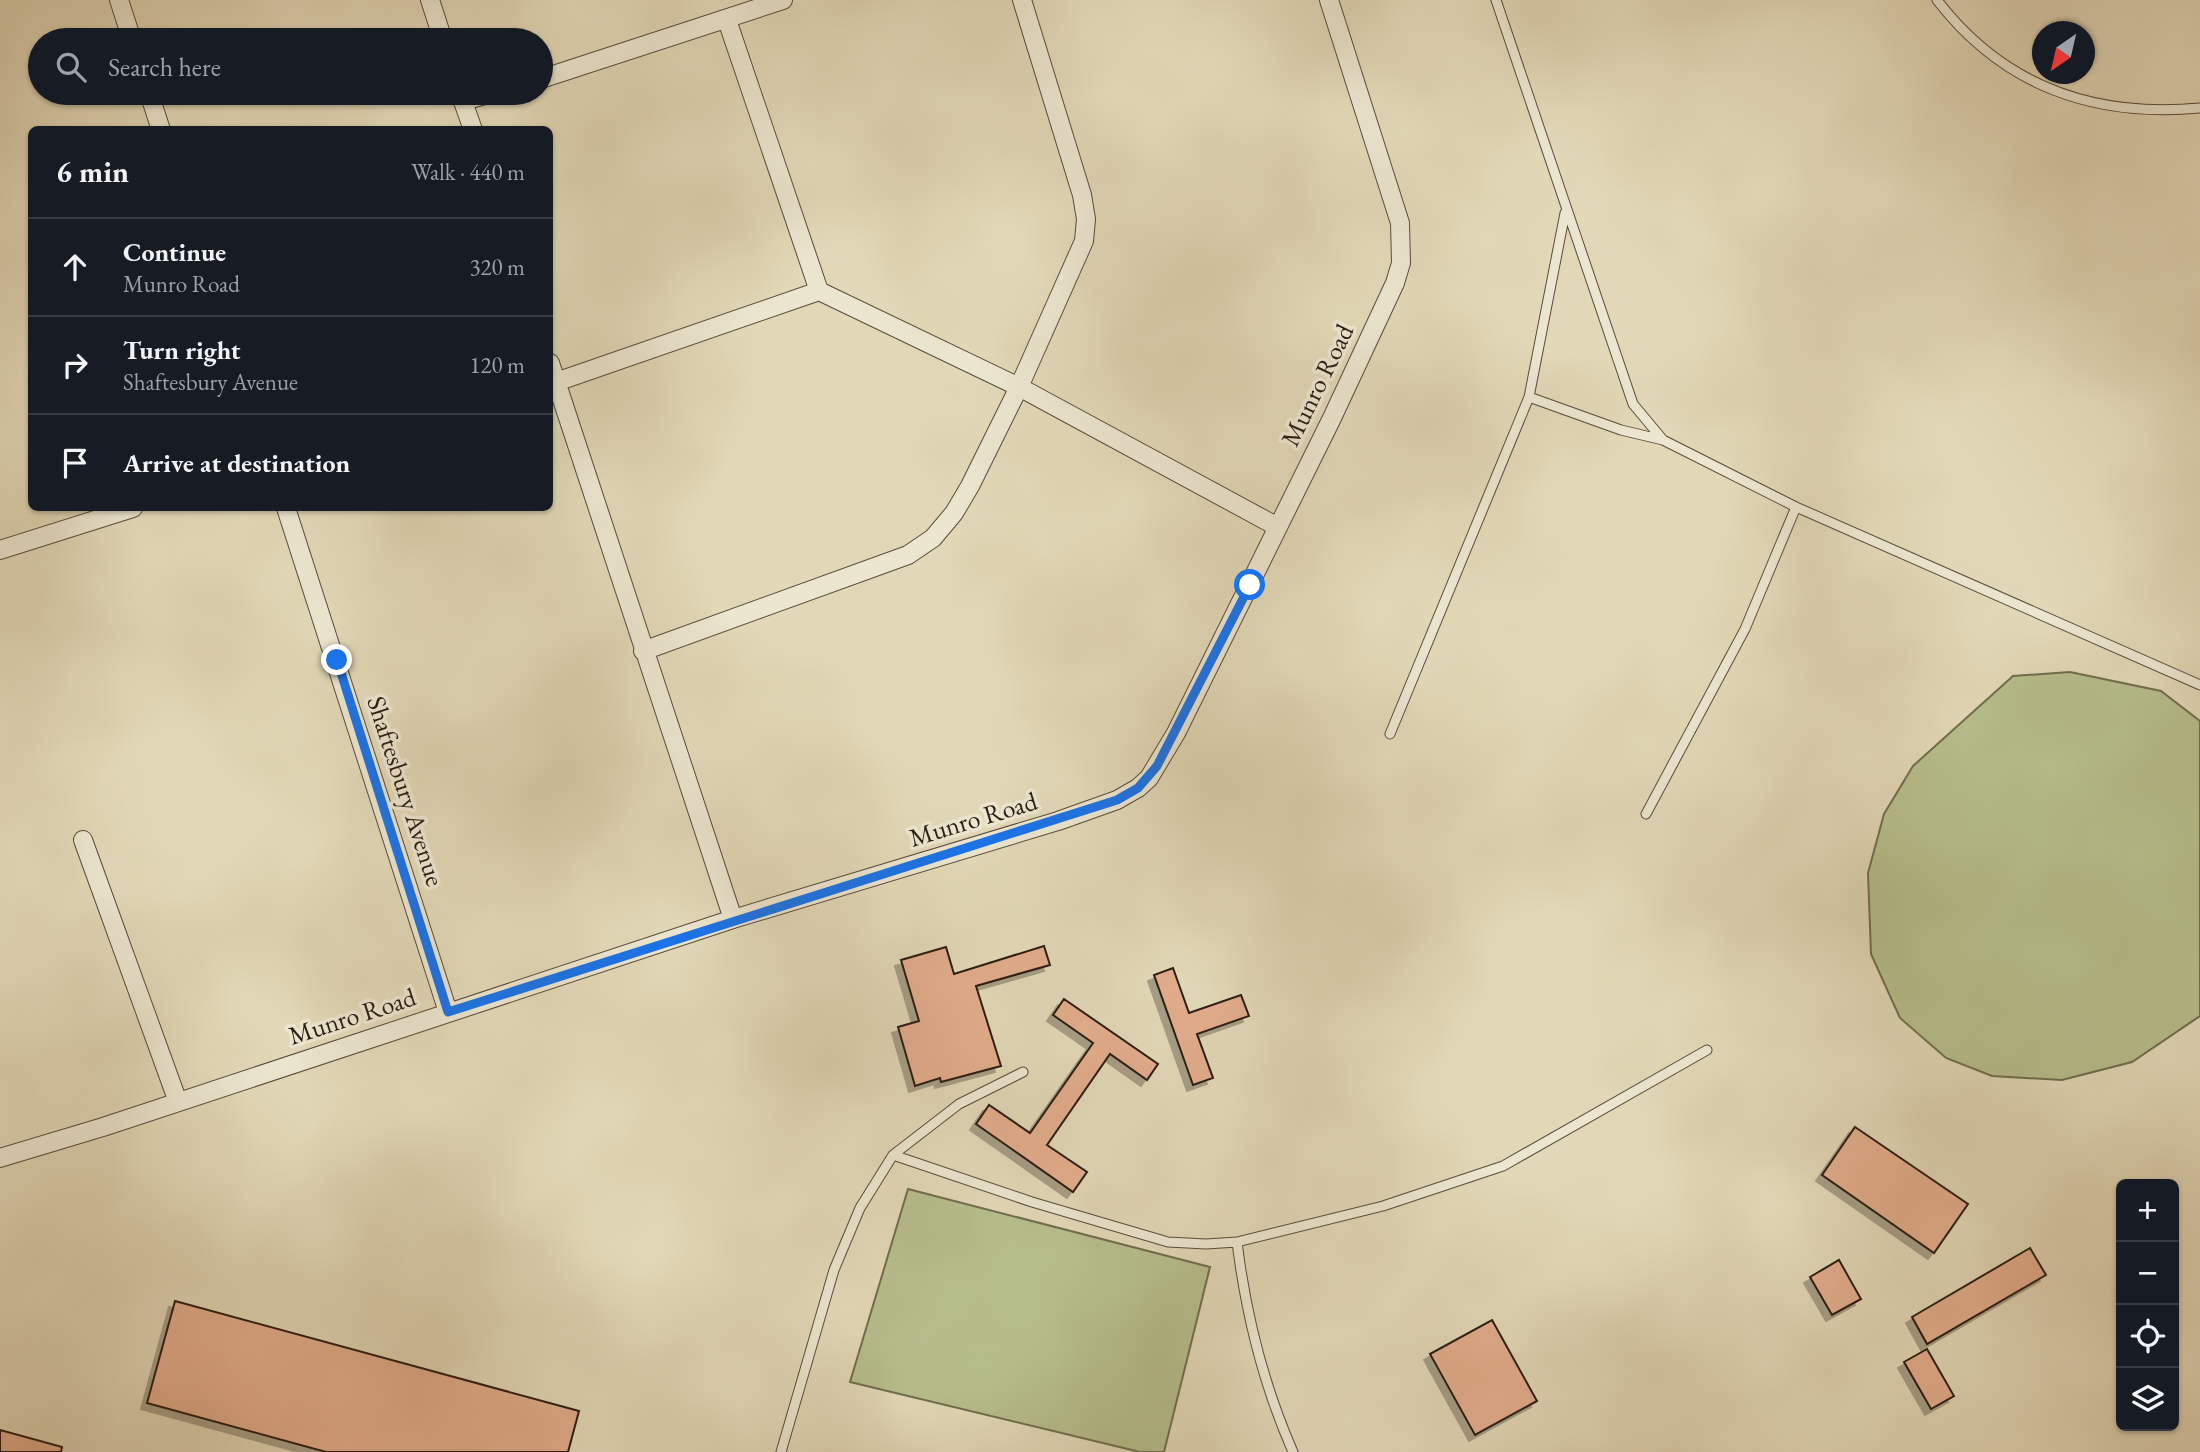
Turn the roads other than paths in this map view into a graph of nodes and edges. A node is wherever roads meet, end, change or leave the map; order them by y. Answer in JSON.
{"nodes":[{"id":1,"x":119,"y":0,"type":"edge"},
{"id":2,"x":430,"y":0,"type":"edge"},
{"id":3,"x":783,"y":0,"type":"edge"},
{"id":4,"x":1022,"y":0,"type":"edge"},
{"id":5,"x":1329,"y":0,"type":"edge"},
{"id":6,"x":1496,"y":0,"type":"edge"},
{"id":7,"x":1937,"y":0,"type":"edge"},
{"id":8,"x":727,"y":20,"type":"junction"},
{"id":9,"x":128,"y":28,"type":"edge"},
{"id":10,"x":439,"y":28,"type":"edge"},
{"id":11,"x":553,"y":75,"type":"edge"},
{"id":12,"x":153,"y":105,"type":"edge"},
{"id":13,"x":464,"y":105,"type":"edge"},
{"id":14,"x":2200,"y":108,"type":"edge"},
{"id":15,"x":160,"y":126,"type":"edge"},
{"id":16,"x":471,"y":126,"type":"edge"},
{"id":17,"x":1565,"y":212,"type":"junction"},
{"id":18,"x":819,"y":291,"type":"junction"},
{"id":19,"x":553,"y":372,"type":"edge"},
{"id":20,"x":556,"y":382,"type":"junction"},
{"id":21,"x":1019,"y":387,"type":"junction"},
{"id":22,"x":1529,"y":397,"type":"junction"},
{"id":23,"x":1663,"y":440,"type":"junction"},
{"id":24,"x":1796,"y":507,"type":"junction"},
{"id":25,"x":124,"y":511,"type":"edge"},
{"id":26,"x":287,"y":511,"type":"edge"},
{"id":27,"x":1276,"y":526,"type":"junction"},
{"id":28,"x":0,"y":550,"type":"edge"},
{"id":29,"x":643,"y":651,"type":"junction"},
{"id":30,"x":2200,"y":685,"type":"edge"},
{"id":31,"x":1390,"y":734,"type":"dead end"},
{"id":32,"x":1646,"y":814,"type":"dead end"},
{"id":33,"x":83,"y":840,"type":"dead end"},
{"id":34,"x":733,"y":919,"type":"junction"},
{"id":35,"x":448,"y":1012,"type":"junction"},
{"id":36,"x":1707,"y":1050,"type":"dead end"},
{"id":37,"x":1023,"y":1072,"type":"dead end"},
{"id":38,"x":178,"y":1102,"type":"junction"},
{"id":39,"x":893,"y":1155,"type":"junction"},
{"id":40,"x":0,"y":1158,"type":"edge"},
{"id":41,"x":1237,"y":1242,"type":"junction"},
{"id":42,"x":781,"y":1452,"type":"edge"},
{"id":43,"x":1293,"y":1452,"type":"edge"}],
"edges":[{"from":1,"to":9,"type":"street"},
{"from":2,"to":10,"type":"street"},
{"from":3,"to":8,"type":"street"},
{"from":4,"to":21,"type":"street"},
{"from":5,"to":27,"type":"street","name":"Munro Road"},
{"from":6,"to":17,"type":"lane"},
{"from":7,"to":14,"type":"lane"},
{"from":8,"to":11,"type":"street"},
{"from":8,"to":18,"type":"street"},
{"from":12,"to":15,"type":"street"},
{"from":13,"to":16,"type":"street"},
{"from":17,"to":22,"type":"lane"},
{"from":17,"to":23,"type":"lane"},
{"from":18,"to":20,"type":"street"},
{"from":18,"to":21,"type":"street"},
{"from":19,"to":20,"type":"street"},
{"from":20,"to":29,"type":"street"},
{"from":21,"to":27,"type":"street"},
{"from":21,"to":29,"type":"street"},
{"from":22,"to":23,"type":"lane"},
{"from":22,"to":31,"type":"lane"},
{"from":23,"to":24,"type":"lane"},
{"from":24,"to":30,"type":"lane"},
{"from":24,"to":32,"type":"lane"},
{"from":25,"to":28,"type":"street"},
{"from":26,"to":35,"type":"street","name":"Shaftesbury Avenue"},
{"from":27,"to":34,"type":"street","name":"Munro Road"},
{"from":29,"to":34,"type":"street"},
{"from":33,"to":38,"type":"street"},
{"from":34,"to":35,"type":"street","name":"Munro Road"},
{"from":35,"to":38,"type":"street","name":"Munro Road"},
{"from":36,"to":41,"type":"lane"},
{"from":37,"to":39,"type":"lane"},
{"from":38,"to":40,"type":"street","name":"Munro Road"},
{"from":39,"to":41,"type":"lane"},
{"from":39,"to":42,"type":"lane"},
{"from":41,"to":43,"type":"lane"}]}
